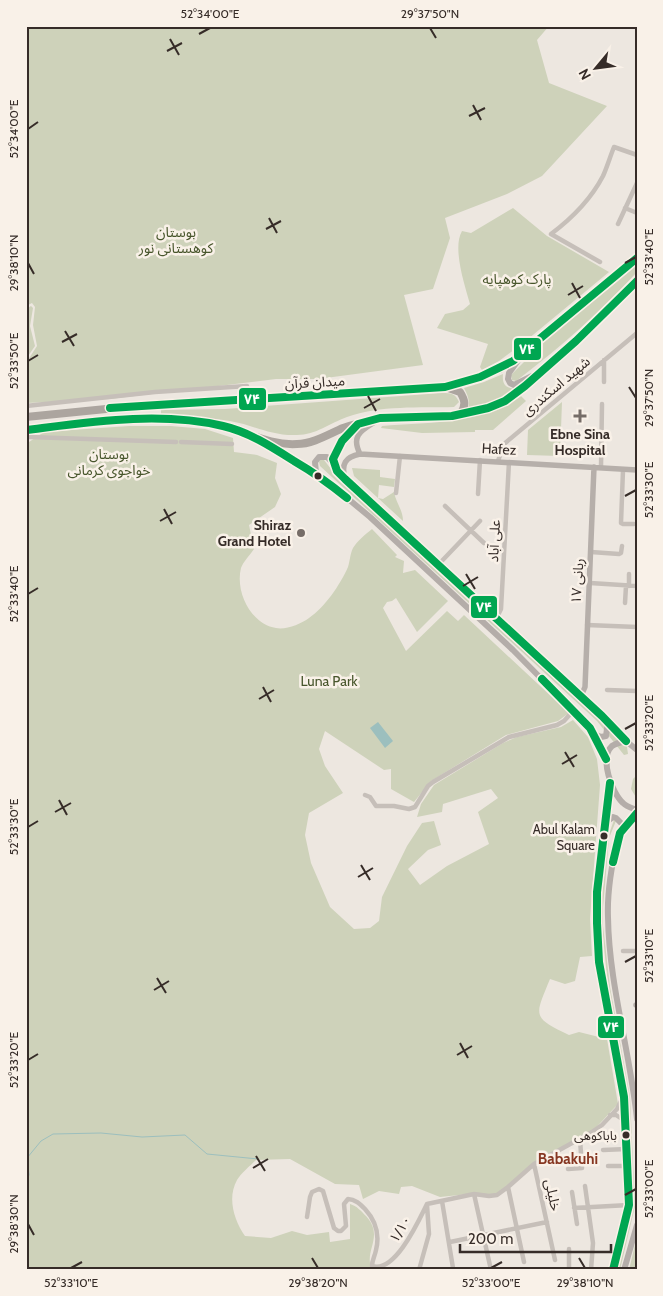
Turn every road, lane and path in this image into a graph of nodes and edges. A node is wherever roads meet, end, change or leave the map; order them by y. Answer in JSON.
{"nodes":[{"id":1,"x":637,"y":156,"type":"edge"},
{"id":2,"x":637,"y":183,"type":"edge"},
{"id":3,"x":625,"y":208,"type":"junction"},
{"id":4,"x":637,"y":213,"type":"edge"},
{"id":5,"x":618,"y":224,"type":"dead end"},
{"id":6,"x":637,"y":258,"type":"edge"},
{"id":7,"x":600,"y":262,"type":"dead end"},
{"id":8,"x":637,"y":281,"type":"edge"},
{"id":9,"x":637,"y":333,"type":"edge"},
{"id":10,"x":526,"y":350,"type":"junction"},
{"id":11,"x":604,"y":360,"type":"junction"},
{"id":12,"x":543,"y":369,"type":"junction"},
{"id":13,"x":604,"y":382,"type":"dead end"},
{"id":14,"x":248,"y":386,"type":"dead end"},
{"id":15,"x":445,"y":387,"type":"junction"},
{"id":16,"x":602,"y":404,"type":"dead end"},
{"id":17,"x":26,"y":406,"type":"edge"},
{"id":18,"x":452,"y":416,"type":"junction"},
{"id":19,"x":26,"y":417,"type":"edge"},
{"id":20,"x":380,"y":418,"type":"junction"},
{"id":21,"x":358,"y":424,"type":"junction"},
{"id":22,"x":28,"y":433,"type":"edge"},
{"id":23,"x":265,"y":441,"type":"junction"},
{"id":24,"x":232,"y":444,"type":"dead end"},
{"id":25,"x":360,"y":454,"type":"junction"},
{"id":26,"x":400,"y":456,"type":"junction"},
{"id":27,"x":480,"y":460,"type":"junction"},
{"id":28,"x":498,"y":461,"type":"junction"},
{"id":29,"x":509,"y":462,"type":"junction"},
{"id":30,"x":334,"y":464,"type":"junction"},
{"id":31,"x":594,"y":467,"type":"junction"},
{"id":32,"x":601,"y":467,"type":"junction"},
{"id":33,"x":623,"y":470,"type":"junction"},
{"id":34,"x":637,"y":470,"type":"edge"},
{"id":35,"x":316,"y":473,"type":"junction"},
{"id":36,"x":345,"y":479,"type":"junction"},
{"id":37,"x":396,"y":493,"type":"dead end"},
{"id":38,"x":478,"y":494,"type":"dead end"},
{"id":39,"x":444,"y":506,"type":"dead end"},
{"id":40,"x":480,"y":521,"type":"dead end"},
{"id":41,"x":634,"y":524,"type":"dead end"},
{"id":42,"x":471,"y":530,"type":"junction"},
{"id":43,"x":484,"y":543,"type":"dead end"},
{"id":44,"x":622,"y":546,"type":"dead end"},
{"id":45,"x":591,"y":552,"type":"junction"},
{"id":46,"x":438,"y":565,"type":"junction"},
{"id":47,"x":629,"y":574,"type":"dead end"},
{"id":48,"x":590,"y":583,"type":"junction"},
{"id":49,"x":628,"y":586,"type":"junction"},
{"id":50,"x":637,"y":586,"type":"edge"},
{"id":51,"x":625,"y":603,"type":"dead end"},
{"id":52,"x":496,"y":619,"type":"junction"},
{"id":53,"x":587,"y":625,"type":"junction"},
{"id":54,"x":637,"y":628,"type":"edge"},
{"id":55,"x":607,"y":690,"type":"dead end"},
{"id":56,"x":637,"y":691,"type":"edge"},
{"id":57,"x":581,"y":696,"type":"junction"},
{"id":58,"x":573,"y":711,"type":"junction"},
{"id":59,"x":608,"y":722,"type":"junction"},
{"id":60,"x":594,"y":734,"type":"junction"},
{"id":61,"x":626,"y":741,"type":"junction"},
{"id":62,"x":637,"y":750,"type":"edge"},
{"id":63,"x":606,"y":759,"type":"junction"},
{"id":64,"x":610,"y":783,"type":"junction"},
{"id":65,"x":365,"y":795,"type":"dead end"},
{"id":66,"x":637,"y":812,"type":"edge"},
{"id":67,"x":606,"y":822,"type":"junction"},
{"id":68,"x":625,"y":827,"type":"junction"},
{"id":69,"x":623,"y":951,"type":"dead end"},
{"id":70,"x":637,"y":951,"type":"edge"},
{"id":71,"x":624,"y":1096,"type":"junction"},
{"id":72,"x":610,"y":1115,"type":"junction"},
{"id":73,"x":637,"y":1119,"type":"edge"},
{"id":74,"x":625,"y":1121,"type":"junction"},
{"id":75,"x":580,"y":1139,"type":"junction"},
{"id":76,"x":628,"y":1149,"type":"junction"},
{"id":77,"x":603,"y":1150,"type":"dead end"},
{"id":78,"x":534,"y":1164,"type":"junction"},
{"id":79,"x":608,"y":1166,"type":"dead end"},
{"id":80,"x":628,"y":1166,"type":"junction"},
{"id":81,"x":568,"y":1169,"type":"dead end"},
{"id":82,"x":585,"y":1186,"type":"dead end"},
{"id":83,"x":508,"y":1187,"type":"junction"},
{"id":84,"x":572,"y":1192,"type":"dead end"},
{"id":85,"x":474,"y":1194,"type":"junction"},
{"id":86,"x":442,"y":1201,"type":"junction"},
{"id":87,"x":426,"y":1204,"type":"junction"},
{"id":88,"x":629,"y":1204,"type":"junction"},
{"id":89,"x":588,"y":1206,"type":"junction"},
{"id":90,"x":574,"y":1208,"type":"junction"},
{"id":91,"x":307,"y":1217,"type":"dead end"},
{"id":92,"x":547,"y":1222,"type":"junction"},
{"id":93,"x":577,"y":1224,"type":"dead end"},
{"id":94,"x":637,"y":1225,"type":"edge"},
{"id":95,"x":517,"y":1228,"type":"junction"},
{"id":96,"x":484,"y":1235,"type":"junction"},
{"id":97,"x":450,"y":1242,"type":"junction"},
{"id":98,"x":569,"y":1249,"type":"dead end"},
{"id":99,"x":554,"y":1260,"type":"dead end"},
{"id":100,"x":524,"y":1262,"type":"dead end"},
{"id":101,"x":453,"y":1268,"type":"dead end"},
{"id":102,"x":419,"y":1270,"type":"edge"},
{"id":103,"x":491,"y":1270,"type":"edge"},
{"id":104,"x":568,"y":1270,"type":"edge"},
{"id":105,"x":591,"y":1270,"type":"edge"},
{"id":106,"x":613,"y":1270,"type":"edge"},
{"id":107,"x":624,"y":1270,"type":"edge"}],
"edges":[{"from":1,"to":7,"type":"street"},
{"from":2,"to":3,"type":"street"},
{"from":3,"to":4,"type":"street"},
{"from":3,"to":5,"type":"street"},
{"from":6,"to":10,"type":"main road"},
{"from":8,"to":12,"type":"main road"},
{"from":9,"to":11,"type":"street","name":"شهید اسکندری"},
{"from":10,"to":12,"type":"main road"},
{"from":10,"to":15,"type":"main road"},
{"from":11,"to":13,"type":"street"},
{"from":11,"to":28,"type":"street","name":"شهید اسکندری"},
{"from":12,"to":18,"type":"main road"},
{"from":14,"to":17,"type":"street"},
{"from":15,"to":18,"type":"highway"},
{"from":15,"to":19,"type":"highway","name":"میدان قرآن"},
{"from":16,"to":32,"type":"street"},
{"from":18,"to":20,"type":"highway"},
{"from":20,"to":21,"type":"highway"},
{"from":20,"to":25,"type":"main road"},
{"from":21,"to":23,"type":"highway"},
{"from":21,"to":30,"type":"main road"},
{"from":22,"to":23,"type":"highway"},
{"from":22,"to":24,"type":"street"},
{"from":23,"to":35,"type":"main road"},
{"from":25,"to":26,"type":"main road","name":"Hafez"},
{"from":25,"to":36,"type":"main road"},
{"from":26,"to":27,"type":"main road","name":"Hafez"},
{"from":26,"to":37,"type":"street"},
{"from":27,"to":28,"type":"main road","name":"Hafez"},
{"from":27,"to":38,"type":"street"},
{"from":28,"to":29,"type":"main road","name":"Hafez"},
{"from":29,"to":31,"type":"main road","name":"Hafez"},
{"from":29,"to":52,"type":"street","name":"علی آباد"},
{"from":30,"to":35,"type":"main road"},
{"from":30,"to":36,"type":"main road"},
{"from":31,"to":32,"type":"main road","name":"Hafez"},
{"from":31,"to":45,"type":"main road","name":"ربانی ۱۷"},
{"from":32,"to":33,"type":"main road","name":"Hafez"},
{"from":33,"to":34,"type":"main road","name":"Hafez"},
{"from":33,"to":41,"type":"street"},
{"from":35,"to":58,"type":"main road"},
{"from":36,"to":46,"type":"main road"},
{"from":39,"to":42,"type":"street"},
{"from":40,"to":42,"type":"street"},
{"from":42,"to":43,"type":"street"},
{"from":42,"to":46,"type":"street"},
{"from":44,"to":45,"type":"street"},
{"from":45,"to":48,"type":"main road","name":"ربانی ۱۷"},
{"from":46,"to":52,"type":"main road"},
{"from":47,"to":49,"type":"street"},
{"from":48,"to":49,"type":"street"},
{"from":48,"to":53,"type":"main road","name":"ربانی ۱۷"},
{"from":49,"to":50,"type":"street"},
{"from":49,"to":51,"type":"street"},
{"from":52,"to":57,"type":"main road"},
{"from":53,"to":54,"type":"street"},
{"from":53,"to":57,"type":"main road","name":"ربانی ۱۷"},
{"from":55,"to":56,"type":"street"},
{"from":57,"to":59,"type":"main road"},
{"from":58,"to":60,"type":"main road"},
{"from":58,"to":65,"type":"street"},
{"from":59,"to":60,"type":"main road"},
{"from":59,"to":61,"type":"main road"},
{"from":60,"to":63,"type":"main road"},
{"from":61,"to":62,"type":"main road"},
{"from":61,"to":63,"type":"main road"},
{"from":63,"to":64,"type":"main road"},
{"from":64,"to":66,"type":"main road"},
{"from":64,"to":67,"type":"main road"},
{"from":66,"to":68,"type":"main road"},
{"from":67,"to":68,"type":"main road"},
{"from":67,"to":71,"type":"main road"},
{"from":68,"to":73,"type":"main road"},
{"from":69,"to":70,"type":"street"},
{"from":71,"to":72,"type":"street"},
{"from":71,"to":74,"type":"main road"},
{"from":72,"to":74,"type":"street"},
{"from":72,"to":75,"type":"street"},
{"from":74,"to":76,"type":"main road"},
{"from":75,"to":78,"type":"street"},
{"from":75,"to":81,"type":"street"},
{"from":76,"to":77,"type":"street"},
{"from":76,"to":80,"type":"main road"},
{"from":78,"to":83,"type":"street"},
{"from":78,"to":92,"type":"street","name":"خلیلی"},
{"from":79,"to":80,"type":"street"},
{"from":80,"to":88,"type":"main road"},
{"from":82,"to":89,"type":"street"},
{"from":83,"to":85,"type":"street"},
{"from":83,"to":95,"type":"street"},
{"from":84,"to":90,"type":"street"},
{"from":85,"to":86,"type":"street"},
{"from":85,"to":96,"type":"street"},
{"from":86,"to":87,"type":"street"},
{"from":86,"to":97,"type":"street"},
{"from":87,"to":91,"type":"street","name":"۱/۱۰"},
{"from":87,"to":102,"type":"street"},
{"from":88,"to":89,"type":"street"},
{"from":88,"to":106,"type":"main road"},
{"from":89,"to":90,"type":"street"},
{"from":89,"to":105,"type":"street"},
{"from":90,"to":93,"type":"street"},
{"from":92,"to":95,"type":"street"},
{"from":92,"to":99,"type":"street","name":"خلیلی"},
{"from":94,"to":107,"type":"main road"},
{"from":95,"to":96,"type":"street"},
{"from":95,"to":100,"type":"street"},
{"from":96,"to":97,"type":"street"},
{"from":96,"to":103,"type":"street"},
{"from":97,"to":101,"type":"street"},
{"from":98,"to":104,"type":"street"}]}
